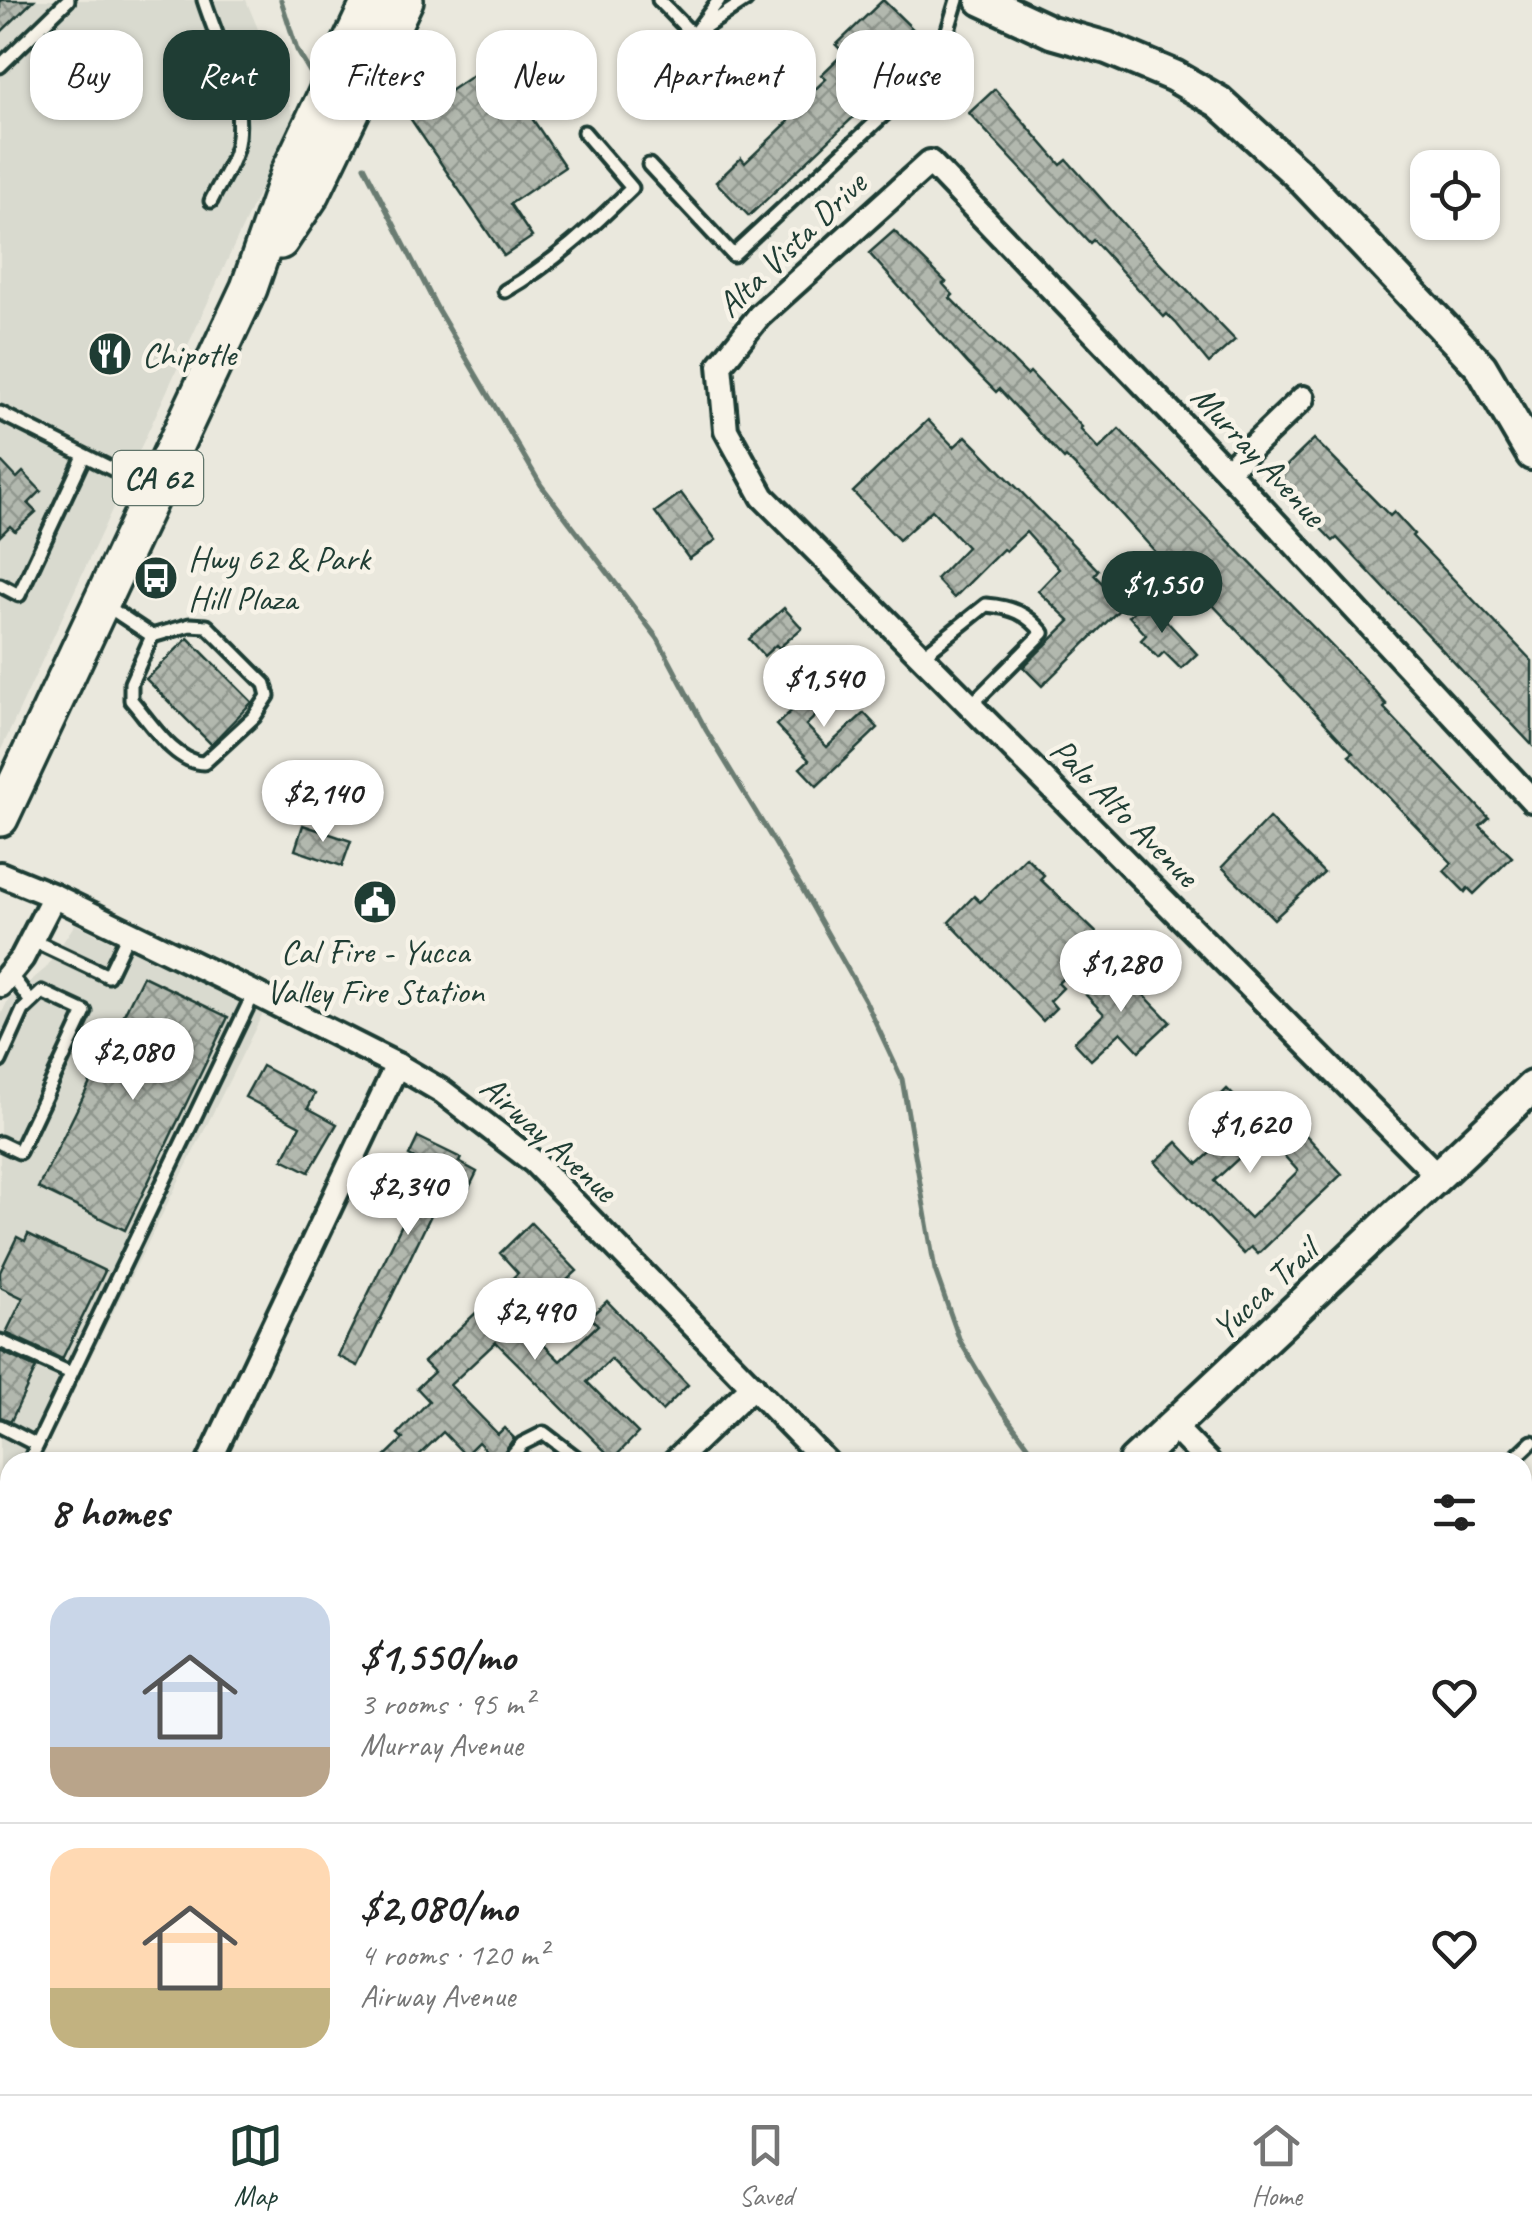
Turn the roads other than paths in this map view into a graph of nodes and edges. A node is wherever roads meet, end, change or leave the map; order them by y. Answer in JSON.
{"nodes":[{"id":1,"x":68,"y":0,"type":"edge"},
{"id":2,"x":204,"y":0,"type":"edge"},
{"id":3,"x":372,"y":0,"type":"edge"},
{"id":4,"x":405,"y":0,"type":"edge"},
{"id":5,"x":659,"y":0,"type":"edge"},
{"id":6,"x":718,"y":0,"type":"edge"},
{"id":7,"x":746,"y":0,"type":"edge"},
{"id":8,"x":957,"y":0,"type":"edge"},
{"id":9,"x":982,"y":0,"type":"edge"},
{"id":10,"x":688,"y":30,"type":"edge"},
{"id":11,"x":697,"y":30,"type":"edge"},
{"id":12,"x":701,"y":30,"type":"edge"},
{"id":13,"x":0,"y":66,"type":"edge"},
{"id":14,"x":584,"y":132,"type":"dead end"},
{"id":15,"x":930,"y":162,"type":"joint"},
{"id":16,"x":649,"y":165,"type":"dead end"},
{"id":17,"x":211,"y":201,"type":"dead end"},
{"id":18,"x":250,"y":288,"type":"junction"},
{"id":19,"x":505,"y":291,"type":"dead end"},
{"id":20,"x":1303,"y":398,"type":"dead end"},
{"id":21,"x":0,"y":413,"type":"edge"},
{"id":22,"x":1532,"y":454,"type":"edge"},
{"id":23,"x":84,"y":456,"type":"junction"},
{"id":24,"x":1227,"y":470,"type":"junction"},
{"id":25,"x":153,"y":489,"type":"junction"},
{"id":26,"x":762,"y":498,"type":"joint"},
{"id":27,"x":0,"y":585,"type":"edge"},
{"id":28,"x":100,"y":602,"type":"junction"},
{"id":29,"x":152,"y":636,"type":"junction"},
{"id":30,"x":921,"y":656,"type":"junction"},
{"id":31,"x":970,"y":706,"type":"junction"},
{"id":32,"x":1532,"y":800,"type":"edge"},
{"id":33,"x":0,"y":818,"type":"edge"},
{"id":34,"x":0,"y":874,"type":"edge"},
{"id":35,"x":54,"y":896,"type":"junction"},
{"id":36,"x":129,"y":932,"type":"junction"},
{"id":37,"x":32,"y":940,"type":"junction"},
{"id":38,"x":5,"y":979,"type":"edge"},
{"id":39,"x":254,"y":993,"type":"junction"},
{"id":40,"x":31,"y":1002,"type":"junction"},
{"id":41,"x":0,"y":1061,"type":"edge"},
{"id":42,"x":397,"y":1065,"type":"junction"},
{"id":43,"x":1532,"y":1087,"type":"edge"},
{"id":44,"x":0,"y":1143,"type":"edge"},
{"id":45,"x":1438,"y":1176,"type":"junction"},
{"id":46,"x":0,"y":1341,"type":"edge"},
{"id":47,"x":71,"y":1373,"type":"junction"},
{"id":48,"x":753,"y":1386,"type":"junction"},
{"id":49,"x":0,"y":1426,"type":"edge"},
{"id":50,"x":1173,"y":1426,"type":"junction"},
{"id":51,"x":37,"y":1445,"type":"junction"},
{"id":52,"x":34,"y":1452,"type":"edge"},
{"id":53,"x":214,"y":1452,"type":"edge"},
{"id":54,"x":515,"y":1452,"type":"edge"},
{"id":55,"x":569,"y":1452,"type":"edge"},
{"id":56,"x":684,"y":1452,"type":"edge"},
{"id":57,"x":816,"y":1452,"type":"edge"},
{"id":58,"x":1145,"y":1452,"type":"edge"},
{"id":59,"x":1198,"y":1452,"type":"edge"}],
"edges":[{"from":1,"to":13,"type":"lane"},
{"from":2,"to":17,"type":"lane"},
{"from":3,"to":18,"type":"main road","number":"CA 62"},
{"from":4,"to":18,"type":"main road","number":"CA 62"},
{"from":5,"to":10,"type":"lane"},
{"from":6,"to":11,"type":"lane"},
{"from":7,"to":12,"type":"lane"},
{"from":8,"to":16,"type":"lane"},
{"from":9,"to":22,"type":"street"},
{"from":14,"to":19,"type":"lane"},
{"from":15,"to":24,"type":"street","name":"Murray Avenue"},
{"from":15,"to":26,"type":"street","name":"Alta Vista Drive"},
{"from":18,"to":25,"type":"main road","number":"CA 62"},
{"from":20,"to":24,"type":"street"},
{"from":21,"to":23,"type":"lane"},
{"from":23,"to":25,"type":"lane"},
{"from":23,"to":27,"type":"lane"},
{"from":24,"to":32,"type":"street","name":"Murray Avenue"},
{"from":25,"to":28,"type":"main road","number":"CA 62"},
{"from":26,"to":30,"type":"street","name":"Palo Alto Avenue"},
{"from":28,"to":29,"type":"lane"},
{"from":28,"to":33,"type":"main road","number":"CA 62"},
{"from":29,"to":29,"type":"lane"},
{"from":30,"to":31,"type":"street","name":"Palo Alto Avenue"},
{"from":30,"to":31,"type":"lane"},
{"from":31,"to":45,"type":"street","name":"Palo Alto Avenue"},
{"from":34,"to":35,"type":"street","name":"Airway Avenue"},
{"from":35,"to":36,"type":"street","name":"Airway Avenue"},
{"from":35,"to":37,"type":"street"},
{"from":36,"to":37,"type":"lane"},
{"from":36,"to":39,"type":"street","name":"Airway Avenue"},
{"from":37,"to":38,"type":"street"},
{"from":38,"to":40,"type":"lane"},
{"from":39,"to":42,"type":"street","name":"Airway Avenue"},
{"from":39,"to":47,"type":"lane"},
{"from":40,"to":41,"type":"lane"},
{"from":40,"to":44,"type":"lane"},
{"from":42,"to":48,"type":"street","name":"Airway Avenue"},
{"from":42,"to":53,"type":"street"},
{"from":43,"to":45,"type":"street","name":"Yucca Trail"},
{"from":45,"to":50,"type":"street","name":"Yucca Trail"},
{"from":46,"to":47,"type":"lane"},
{"from":47,"to":51,"type":"lane"},
{"from":48,"to":56,"type":"street"},
{"from":48,"to":57,"type":"street","name":"Airway Avenue"},
{"from":49,"to":51,"type":"lane"},
{"from":50,"to":58,"type":"street","name":"Yucca Trail"},
{"from":50,"to":59,"type":"street"},
{"from":51,"to":52,"type":"lane"},
{"from":54,"to":55,"type":"lane"}]}
